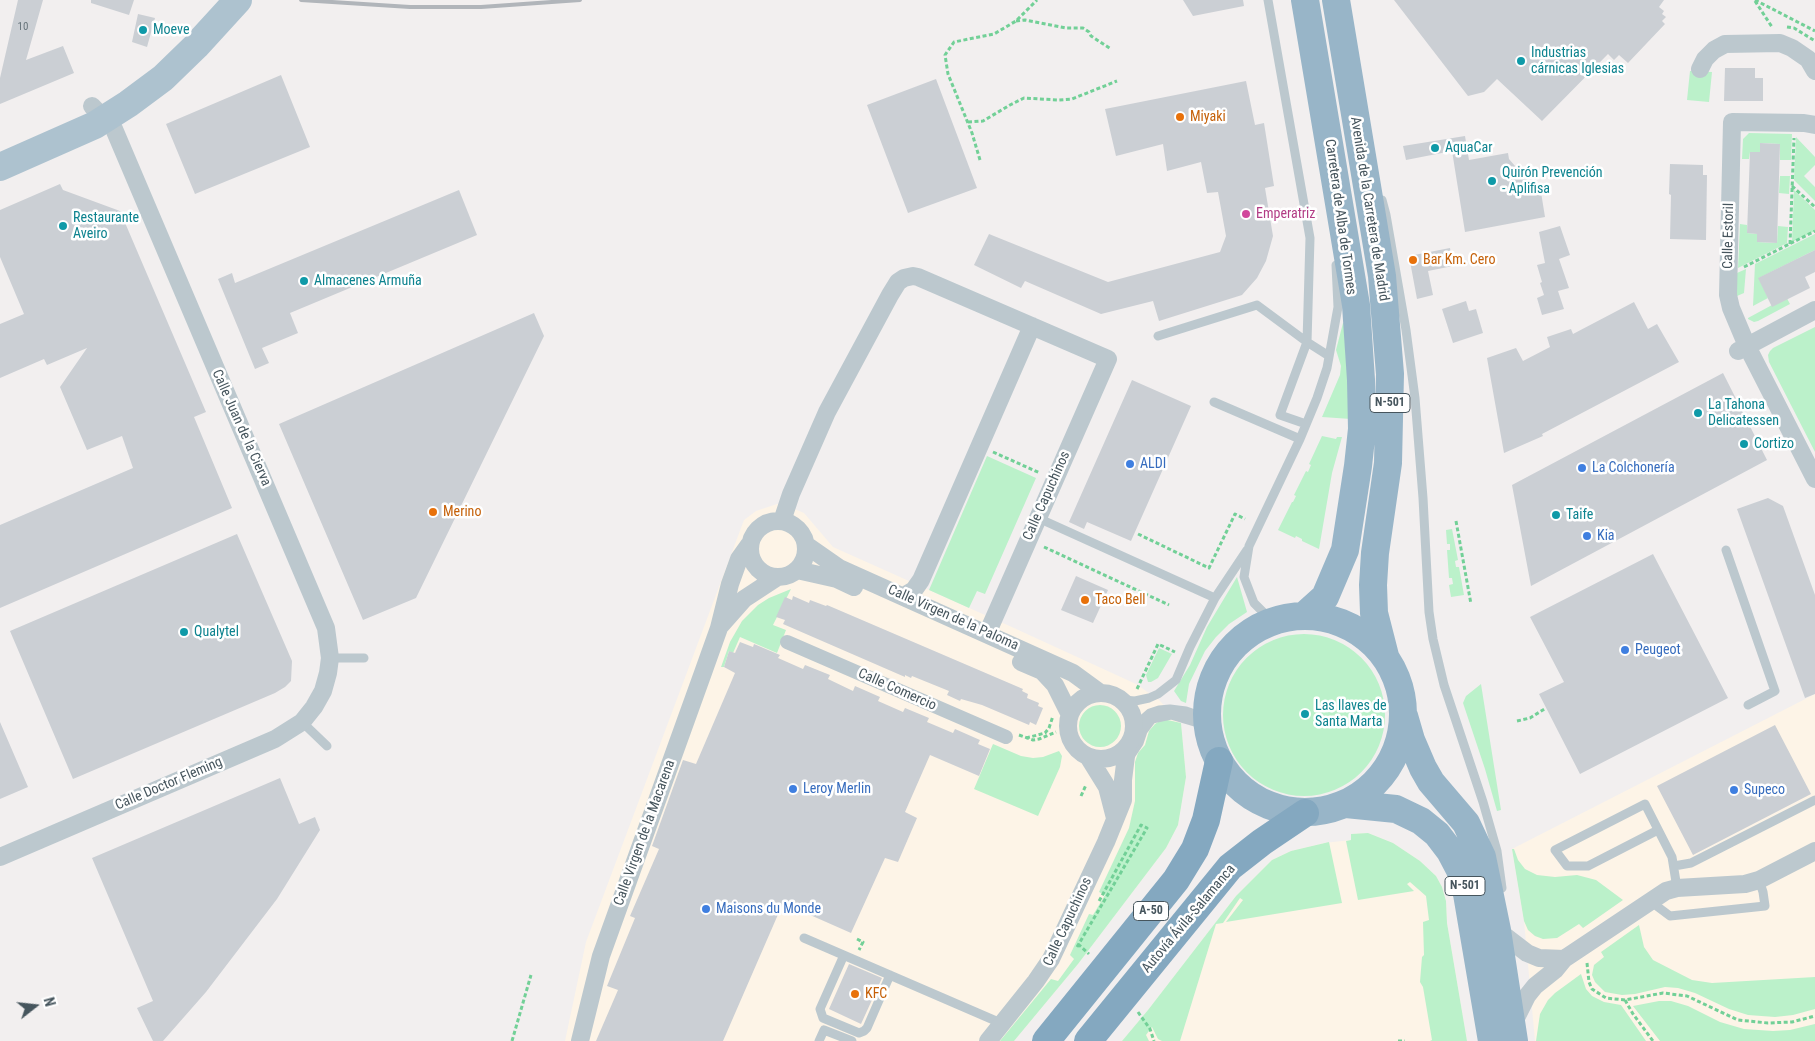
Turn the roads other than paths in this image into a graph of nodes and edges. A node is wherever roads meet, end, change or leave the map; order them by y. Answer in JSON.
{"nodes":[{"id":1,"x":238,"y":0,"type":"edge"},
{"id":2,"x":1268,"y":0,"type":"edge"},
{"id":3,"x":1336,"y":0,"type":"edge"},
{"id":4,"x":1299,"y":3,"type":"edge"},
{"id":5,"x":210,"y":16,"type":"edge"},
{"id":6,"x":1700,"y":69,"type":"dead end"},
{"id":7,"x":1815,"y":70,"type":"edge"},
{"id":8,"x":128,"y":104,"type":"junction"},
{"id":9,"x":99,"y":113,"type":"junction"},
{"id":10,"x":1815,"y":125,"type":"edge"},
{"id":11,"x":1360,"y":149,"type":"junction"},
{"id":12,"x":8,"y":160,"type":"edge"},
{"id":13,"x":130,"y":169,"type":"junction"},
{"id":14,"x":1334,"y":255,"type":"dead end"},
{"id":15,"x":1815,"y":310,"type":"edge"},
{"id":16,"x":1032,"y":326,"type":"junction"},
{"id":17,"x":1158,"y":336,"type":"dead end"},
{"id":18,"x":1307,"y":342,"type":"junction"},
{"id":19,"x":1742,"y":349,"type":"junction"},
{"id":20,"x":1329,"y":356,"type":"junction"},
{"id":21,"x":1214,"y":402,"type":"dead end"},
{"id":22,"x":1306,"y":424,"type":"junction"},
{"id":23,"x":1300,"y":439,"type":"junction"},
{"id":24,"x":1815,"y":478,"type":"edge"},
{"id":25,"x":1038,"y":518,"type":"junction"},
{"id":26,"x":782,"y":521,"type":"junction"},
{"id":27,"x":806,"y":545,"type":"junction"},
{"id":28,"x":750,"y":546,"type":"junction"},
{"id":29,"x":1250,"y":546,"type":"junction"},
{"id":30,"x":1726,"y":550,"type":"dead end"},
{"id":31,"x":797,"y":570,"type":"junction"},
{"id":32,"x":776,"y":578,"type":"junction"},
{"id":33,"x":904,"y":596,"type":"junction"},
{"id":34,"x":1215,"y":598,"type":"junction"},
{"id":35,"x":1305,"y":615,"type":"junction"},
{"id":36,"x":1272,"y":620,"type":"junction"},
{"id":37,"x":719,"y":628,"type":"junction"},
{"id":38,"x":987,"y":634,"type":"junction"},
{"id":39,"x":787,"y":642,"type":"dead end"},
{"id":40,"x":1385,"y":656,"type":"junction"},
{"id":41,"x":330,"y":658,"type":"junction"},
{"id":42,"x":364,"y":658,"type":"dead end"},
{"id":43,"x":323,"y":691,"type":"joint"},
{"id":44,"x":1099,"y":692,"type":"junction"},
{"id":45,"x":1130,"y":695,"type":"junction"},
{"id":46,"x":1748,"y":705,"type":"dead end"},
{"id":47,"x":1062,"y":713,"type":"junction"},
{"id":48,"x":1404,"y":714,"type":"junction"},
{"id":49,"x":302,"y":722,"type":"junction"},
{"id":50,"x":1207,"y":722,"type":"junction"},
{"id":51,"x":1134,"y":728,"type":"junction"},
{"id":52,"x":1006,"y":738,"type":"dead end"},
{"id":53,"x":327,"y":746,"type":"dead end"},
{"id":54,"x":1126,"y":756,"type":"junction"},
{"id":55,"x":1089,"y":758,"type":"junction"},
{"id":56,"x":1218,"y":761,"type":"junction"},
{"id":57,"x":1815,"y":800,"type":"edge"},
{"id":58,"x":1346,"y":804,"type":"junction"},
{"id":59,"x":1305,"y":813,"type":"junction"},
{"id":60,"x":1115,"y":818,"type":"junction"},
{"id":61,"x":1658,"y":830,"type":"junction"},
{"id":62,"x":1815,"y":851,"type":"edge"},
{"id":63,"x":0,"y":856,"type":"edge"},
{"id":64,"x":1674,"y":866,"type":"junction"},
{"id":65,"x":1759,"y":880,"type":"junction"},
{"id":66,"x":1677,"y":888,"type":"junction"},
{"id":67,"x":1652,"y":900,"type":"junction"},
{"id":68,"x":1496,"y":930,"type":"junction"},
{"id":69,"x":804,"y":938,"type":"dead end"},
{"id":70,"x":844,"y":955,"type":"junction"},
{"id":71,"x":1564,"y":959,"type":"junction"},
{"id":72,"x":890,"y":975,"type":"junction"},
{"id":73,"x":1003,"y":1024,"type":"junction"},
{"id":74,"x":1506,"y":1036,"type":"edge"},
{"id":75,"x":580,"y":1041,"type":"edge"},
{"id":76,"x":819,"y":1041,"type":"edge"},
{"id":77,"x":852,"y":1041,"type":"edge"},
{"id":78,"x":988,"y":1041,"type":"edge"},
{"id":79,"x":1046,"y":1041,"type":"edge"},
{"id":80,"x":1088,"y":1041,"type":"edge"}],
"edges":[{"from":1,"to":5,"type":"main road"},
{"from":2,"to":18,"type":"lane"},
{"from":3,"to":11,"type":"highway","name":"Avenida de la Carretera de Madrid","number":"N-501"},
{"from":4,"to":35,"type":"highway","name":"Avenida de la Carretera de Madrid","number":"N-501"},
{"from":5,"to":8,"type":"main road"},
{"from":5,"to":9,"type":"main road"},
{"from":6,"to":7,"type":"street"},
{"from":8,"to":9,"type":"main road"},
{"from":8,"to":13,"type":"street","name":"Calle Juan de la Cierva"},
{"from":9,"to":12,"type":"main road"},
{"from":9,"to":13,"type":"street","name":"Calle Juan de la Cierva"},
{"from":10,"to":19,"type":"street","name":"Calle Estoril"},
{"from":11,"to":40,"type":"highway","name":"Avenida de la Carretera de Madrid","number":"N-501"},
{"from":11,"to":68,"type":"lane"},
{"from":13,"to":41,"type":"street","name":"Calle Juan de la Cierva"},
{"from":14,"to":20,"type":"lane","name":"Carretera de Alba de Tormes"},
{"from":15,"to":19,"type":"street"},
{"from":16,"to":25,"type":"street","name":"Calle Capuchinos"},
{"from":16,"to":26,"type":"street"},
{"from":16,"to":33,"type":"street"},
{"from":17,"to":18,"type":"lane"},
{"from":18,"to":20,"type":"lane"},
{"from":18,"to":22,"type":"lane"},
{"from":19,"to":24,"type":"street","name":"Calle Estoril"},
{"from":20,"to":22,"type":"lane","name":"Carretera de Alba de Tormes"},
{"from":21,"to":23,"type":"lane"},
{"from":22,"to":23,"type":"lane","name":"Carretera de Alba de Tormes"},
{"from":23,"to":29,"type":"lane","name":"Carretera de Alba de Tormes"},
{"from":25,"to":34,"type":"lane"},
{"from":25,"to":38,"type":"street","name":"Calle Capuchinos"},
{"from":26,"to":27,"type":"street"},
{"from":26,"to":28,"type":"street"},
{"from":27,"to":31,"type":"street"},
{"from":27,"to":33,"type":"street","name":"Calle Virgen de la Paloma"},
{"from":28,"to":32,"type":"street"},
{"from":28,"to":37,"type":"street","name":"Calle Virgen de la Macarena"},
{"from":29,"to":34,"type":"lane"},
{"from":29,"to":36,"type":"lane","name":"Carretera de Alba de Tormes"},
{"from":30,"to":46,"type":"lane"},
{"from":31,"to":32,"type":"street"},
{"from":31,"to":47,"type":"street","name":"Calle Virgen de la Paloma"},
{"from":32,"to":37,"type":"street","name":"Calle Virgen de la Macarena"},
{"from":33,"to":38,"type":"street","name":"Calle Virgen de la Paloma"},
{"from":34,"to":45,"type":"lane"},
{"from":35,"to":36,"type":"highway"},
{"from":35,"to":40,"type":"highway"},
{"from":36,"to":50,"type":"highway"},
{"from":37,"to":75,"type":"street","name":"Calle Virgen de la Macarena"},
{"from":38,"to":44,"type":"street","name":"Calle Virgen de la Paloma"},
{"from":39,"to":52,"type":"street","name":"Calle Comercio"},
{"from":40,"to":48,"type":"highway"},
{"from":41,"to":42,"type":"lane"},
{"from":41,"to":43,"type":"street","name":"Calle Juan de la Cierva"},
{"from":43,"to":49,"type":"street","name":"Calle Doctor Fleming"},
{"from":44,"to":45,"type":"street"},
{"from":44,"to":47,"type":"street"},
{"from":45,"to":51,"type":"street"},
{"from":47,"to":55,"type":"street"},
{"from":48,"to":58,"type":"highway"},
{"from":48,"to":68,"type":"highway","number":"N-501"},
{"from":49,"to":53,"type":"lane"},
{"from":49,"to":63,"type":"street","name":"Calle Doctor Fleming"},
{"from":50,"to":51,"type":"lane"},
{"from":50,"to":54,"type":"lane"},
{"from":50,"to":56,"type":"highway"},
{"from":51,"to":54,"type":"street"},
{"from":54,"to":55,"type":"street"},
{"from":54,"to":60,"type":"street","name":"Calle Capuchinos"},
{"from":55,"to":60,"type":"street"},
{"from":56,"to":59,"type":"highway"},
{"from":56,"to":79,"type":"highway","number":"A-50"},
{"from":57,"to":64,"type":"lane"},
{"from":58,"to":59,"type":"highway"},
{"from":58,"to":74,"type":"highway","number":"N-501"},
{"from":59,"to":80,"type":"highway","name":"Autovía Ávila-Salamanca","number":"A-50"},
{"from":60,"to":73,"type":"street","name":"Calle Capuchinos"},
{"from":61,"to":61,"type":"lane"},
{"from":61,"to":64,"type":"lane"},
{"from":62,"to":65,"type":"street"},
{"from":64,"to":66,"type":"lane"},
{"from":65,"to":66,"type":"street"},
{"from":65,"to":67,"type":"lane"},
{"from":66,"to":67,"type":"street"},
{"from":67,"to":71,"type":"street"},
{"from":68,"to":71,"type":"street"},
{"from":68,"to":74,"type":"highway","number":"N-501"},
{"from":69,"to":70,"type":"lane"},
{"from":70,"to":72,"type":"lane"},
{"from":70,"to":72,"type":"lane"},
{"from":71,"to":74,"type":"street"},
{"from":72,"to":73,"type":"lane"},
{"from":73,"to":78,"type":"street","name":"Calle Capuchinos"},
{"from":76,"to":77,"type":"lane"}]}
